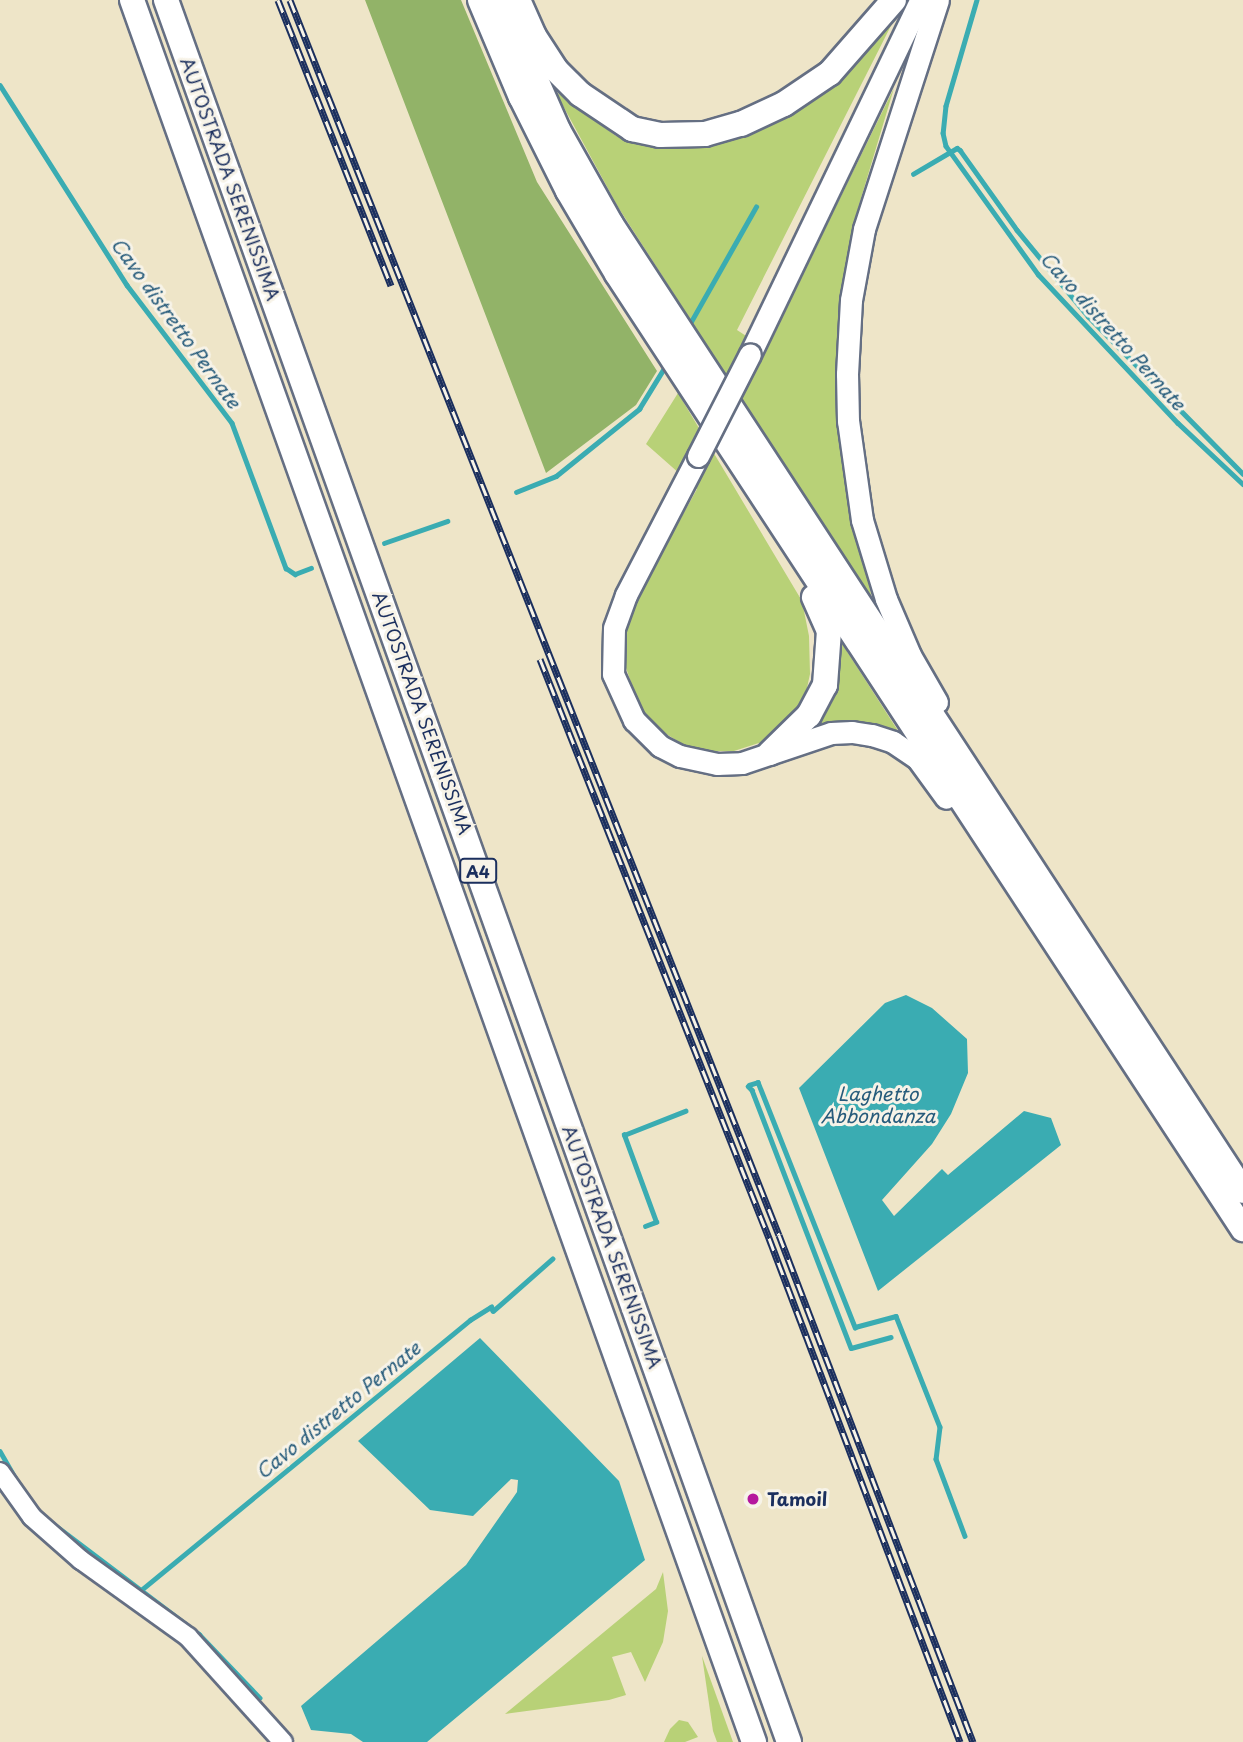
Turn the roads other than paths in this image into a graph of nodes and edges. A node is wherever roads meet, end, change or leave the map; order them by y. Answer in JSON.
{"nodes":[{"id":1,"x":132,"y":0,"type":"edge"},
{"id":2,"x":166,"y":0,"type":"edge"},
{"id":3,"x":480,"y":0,"type":"edge"},
{"id":4,"x":501,"y":0,"type":"edge"},
{"id":5,"x":518,"y":0,"type":"edge"},
{"id":6,"x":894,"y":0,"type":"edge"},
{"id":7,"x":920,"y":0,"type":"edge"},
{"id":8,"x":937,"y":0,"type":"edge"},
{"id":9,"x":677,"y":346,"type":"junction"},
{"id":10,"x":729,"y":444,"type":"junction"},
{"id":11,"x":770,"y":753,"type":"junction"},
{"id":12,"x":1065,"y":918,"type":"junction"},
{"id":13,"x":1059,"y":948,"type":"junction"},
{"id":14,"x":1243,"y":1191,"type":"edge"},
{"id":15,"x":1243,"y":1229,"type":"edge"},
{"id":16,"x":0,"y":1472,"type":"edge"},
{"id":17,"x":283,"y":1742,"type":"edge"},
{"id":18,"x":754,"y":1742,"type":"edge"},
{"id":19,"x":789,"y":1742,"type":"edge"}],
"edges":[{"from":1,"to":18,"type":"highway","name":"AUTOSTRADA SERENISSIMA","number":"A4"},
{"from":2,"to":19,"type":"highway","name":"AUTOSTRADA SERENISSIMA","number":"A4"},
{"from":3,"to":9,"type":"highway"},
{"from":4,"to":9,"type":"highway"},
{"from":5,"to":6,"type":"highway"},
{"from":7,"to":11,"type":"main road","bridge":true},
{"from":8,"to":12,"type":"main road"},
{"from":9,"to":10,"type":"highway"},
{"from":9,"to":12,"type":"highway"},
{"from":10,"to":11,"type":"highway"},
{"from":10,"to":13,"type":"highway"},
{"from":11,"to":13,"type":"main road"},
{"from":12,"to":14,"type":"highway"},
{"from":13,"to":15,"type":"highway"},
{"from":16,"to":17,"type":"street"}]}
